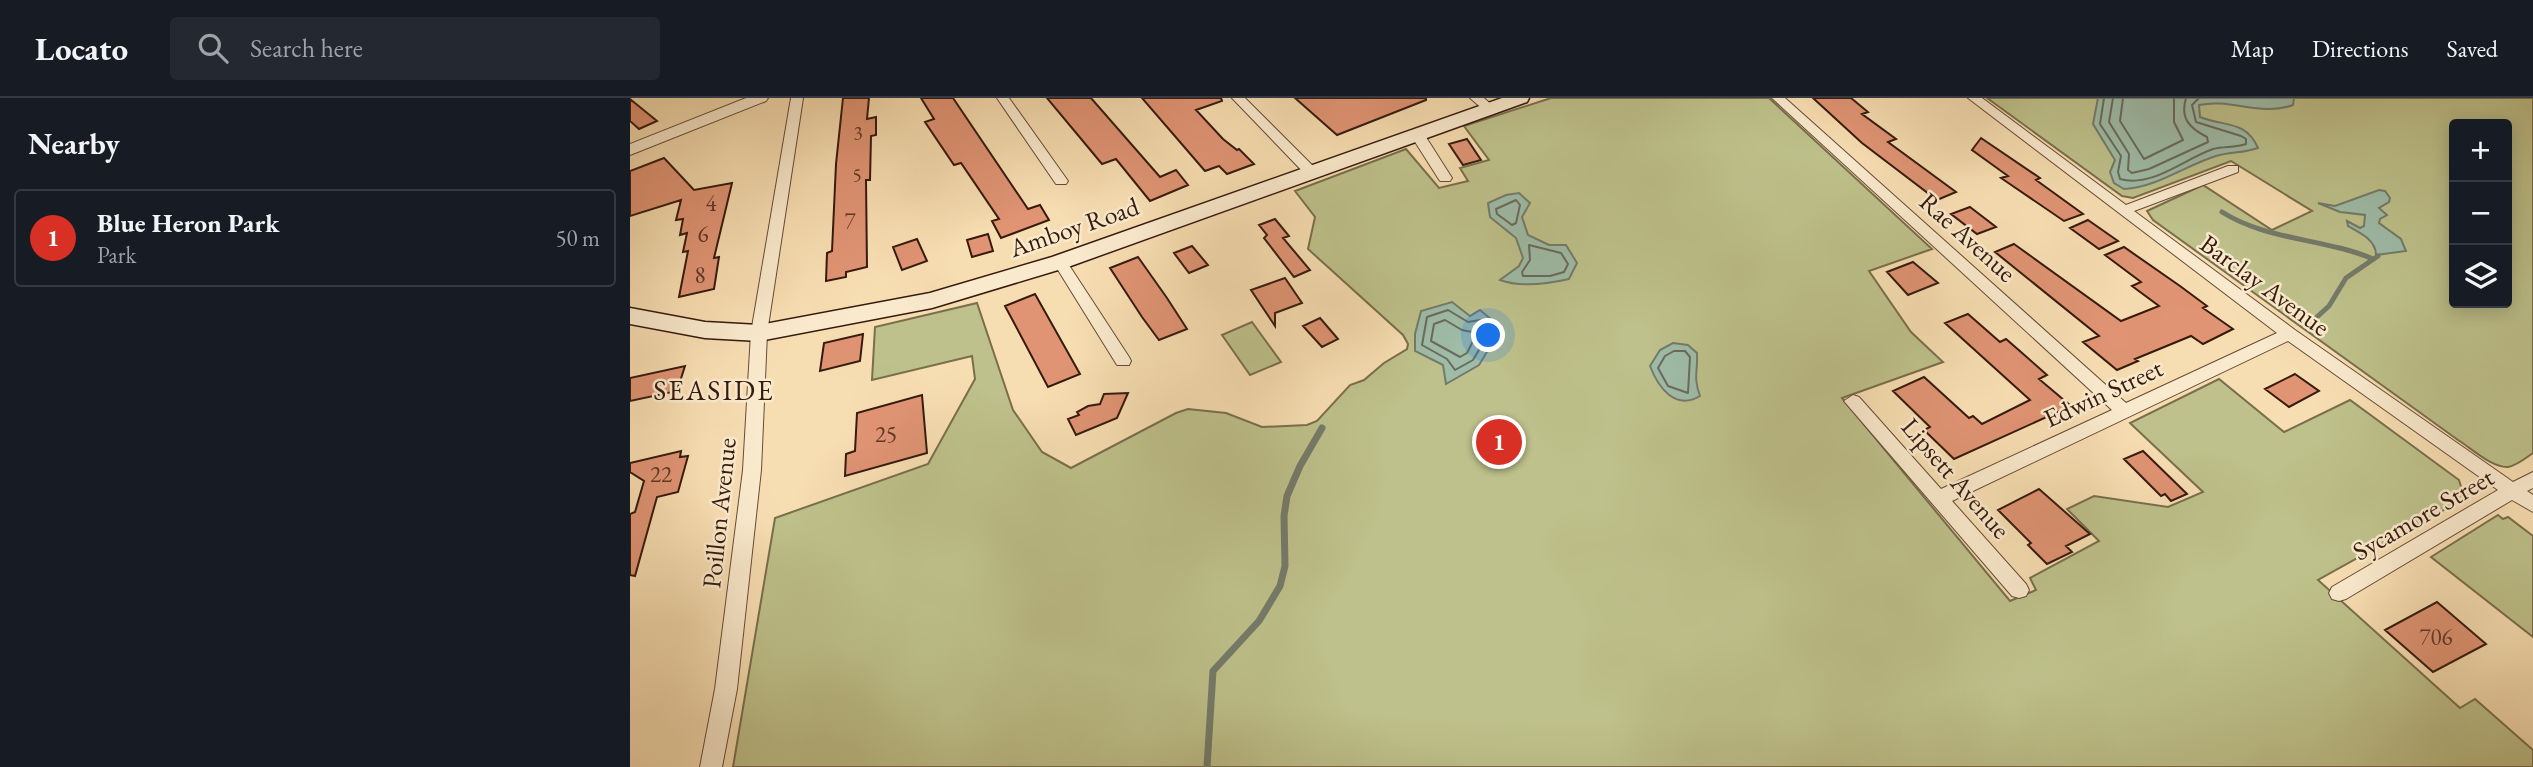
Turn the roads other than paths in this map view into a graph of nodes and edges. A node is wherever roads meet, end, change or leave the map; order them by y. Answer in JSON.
{"nodes":[{"id":1,"x":760,"y":98,"type":"edge"},
{"id":2,"x":797,"y":98,"type":"edge"},
{"id":3,"x":1003,"y":98,"type":"edge"},
{"id":4,"x":1238,"y":98,"type":"edge"},
{"id":5,"x":1521,"y":98,"type":"edge"},
{"id":6,"x":1778,"y":98,"type":"edge"},
{"id":7,"x":1974,"y":98,"type":"edge"},
{"id":8,"x":1482,"y":103,"type":"edge"},
{"id":9,"x":1417,"y":134,"type":"junction"},
{"id":10,"x":630,"y":150,"type":"edge"},
{"id":11,"x":2233,"y":169,"type":"dead end"},
{"id":12,"x":1311,"y":172,"type":"junction"},
{"id":13,"x":1445,"y":178,"type":"dead end"},
{"id":14,"x":1061,"y":181,"type":"dead end"},
{"id":15,"x":2124,"y":210,"type":"junction"},
{"id":16,"x":1060,"y":262,"type":"junction"},
{"id":17,"x":630,"y":316,"type":"edge"},
{"id":18,"x":759,"y":333,"type":"junction"},
{"id":19,"x":2288,"y":334,"type":"junction"},
{"id":20,"x":1124,"y":361,"type":"dead end"},
{"id":21,"x":1853,"y":401,"type":"dead end"},
{"id":22,"x":2125,"y":412,"type":"junction"},
{"id":23,"x":2533,"y":479,"type":"edge"},
{"id":24,"x":2515,"y":491,"type":"junction"},
{"id":25,"x":1940,"y":498,"type":"junction"},
{"id":26,"x":2533,"y":505,"type":"edge"},
{"id":27,"x":2019,"y":590,"type":"dead end"},
{"id":28,"x":2339,"y":593,"type":"dead end"},
{"id":29,"x":711,"y":767,"type":"edge"}],
"edges":[{"from":1,"to":10,"type":"street"},
{"from":2,"to":18,"type":"street","name":"Poillon Avenue"},
{"from":3,"to":14,"type":"street"},
{"from":4,"to":12,"type":"street"},
{"from":5,"to":8,"type":"main road","name":"Amboy Road"},
{"from":6,"to":22,"type":"street","name":"Rae Avenue"},
{"from":7,"to":15,"type":"street","name":"Barclay Avenue"},
{"from":8,"to":9,"type":"main road","name":"Amboy Road"},
{"from":9,"to":12,"type":"main road","name":"Amboy Road"},
{"from":9,"to":13,"type":"street"},
{"from":11,"to":15,"type":"street"},
{"from":12,"to":16,"type":"main road","name":"Amboy Road"},
{"from":15,"to":19,"type":"street","name":"Barclay Avenue"},
{"from":16,"to":18,"type":"main road","name":"Amboy Road"},
{"from":16,"to":20,"type":"street"},
{"from":17,"to":18,"type":"main road","name":"Amboy Road"},
{"from":18,"to":29,"type":"street","name":"Poillon Avenue"},
{"from":19,"to":22,"type":"street","name":"Edwin Street"},
{"from":19,"to":24,"type":"street","name":"Barclay Avenue"},
{"from":21,"to":25,"type":"street","name":"Lipsett Avenue"},
{"from":22,"to":25,"type":"street","name":"Edwin Street"},
{"from":23,"to":24,"type":"street","name":"Sycamore Street"},
{"from":24,"to":26,"type":"street","name":"Barclay Avenue"},
{"from":24,"to":28,"type":"street","name":"Sycamore Street"},
{"from":25,"to":27,"type":"street","name":"Lipsett Avenue"}]}
